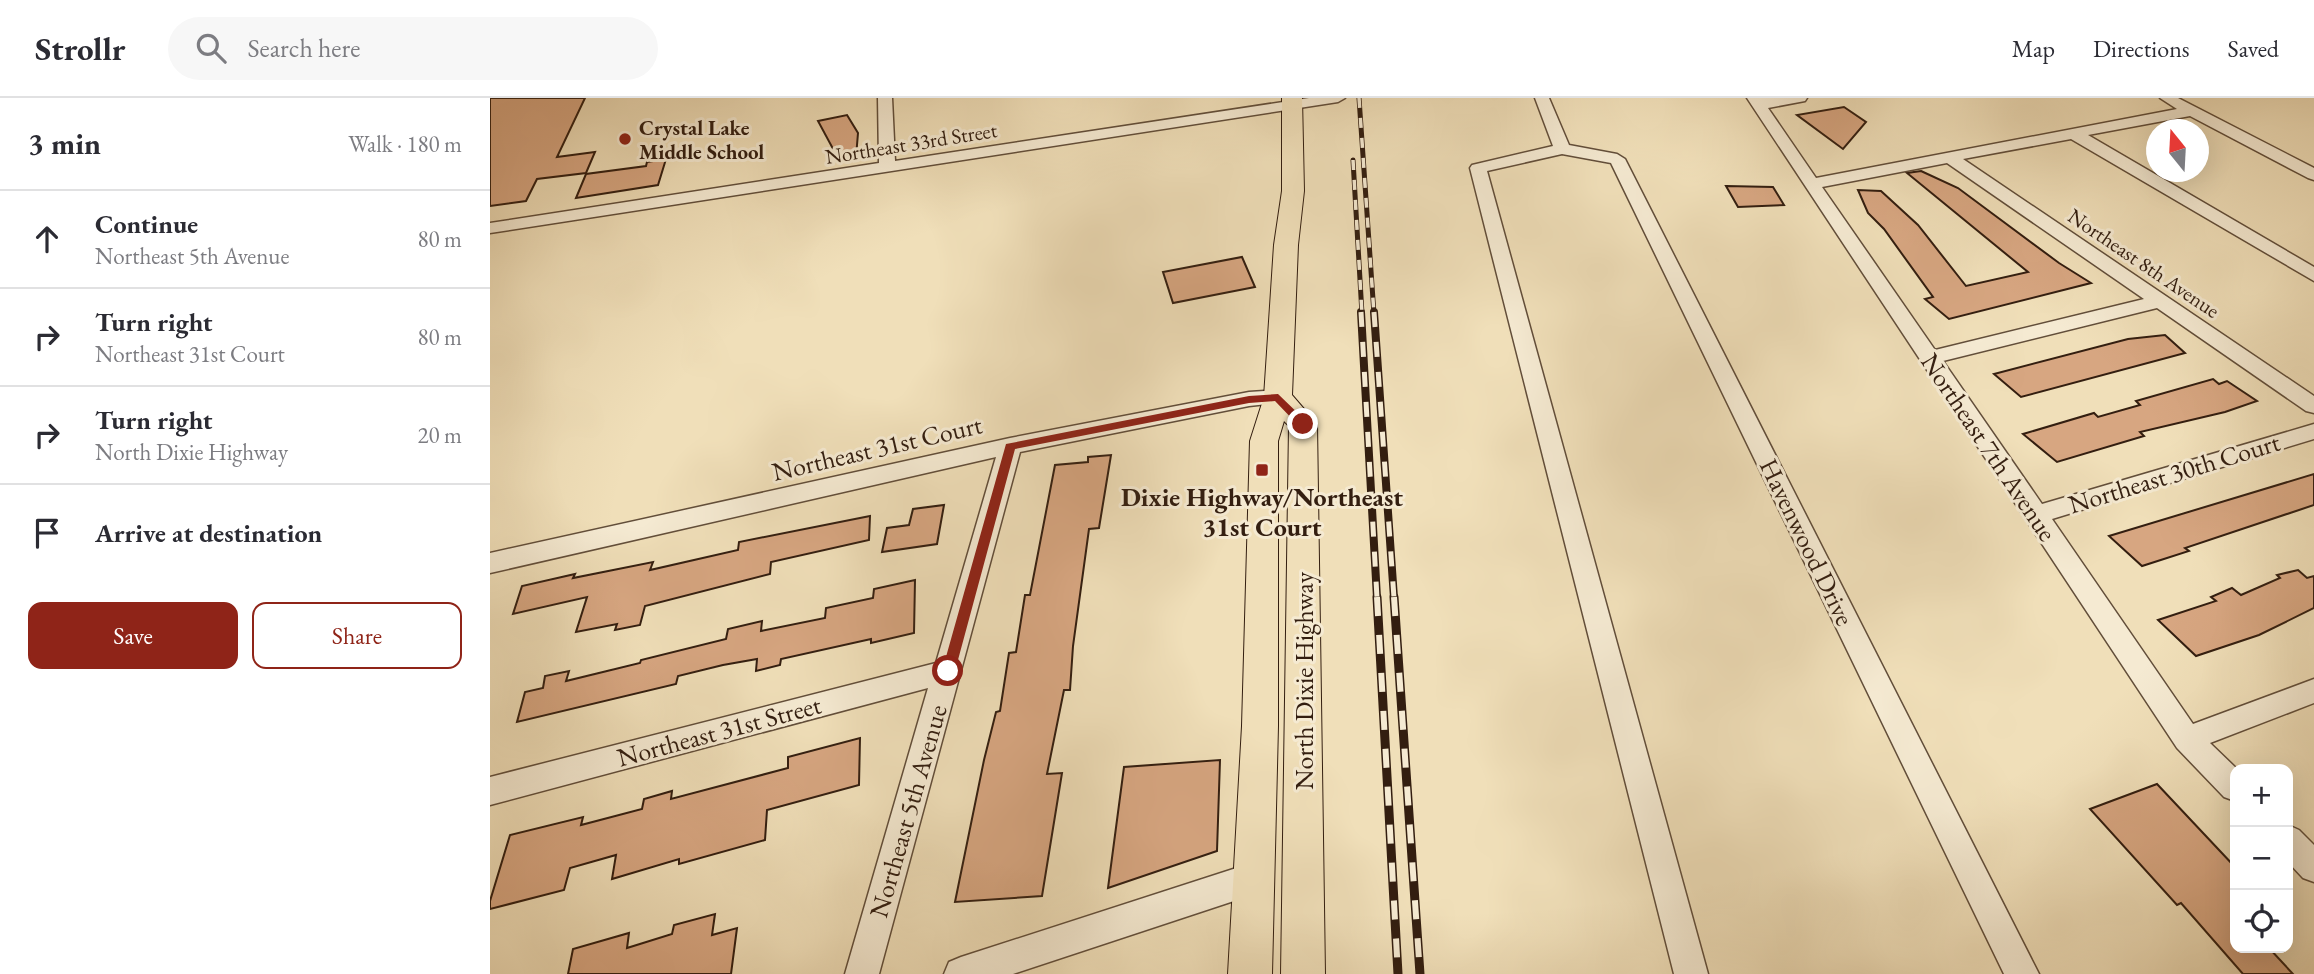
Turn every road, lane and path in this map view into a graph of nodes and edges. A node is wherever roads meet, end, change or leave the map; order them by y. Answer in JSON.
{"nodes":[{"id":1,"x":885,"y":98,"type":"edge"},
{"id":2,"x":1339,"y":98,"type":"edge"},
{"id":3,"x":1542,"y":98,"type":"edge"},
{"id":4,"x":1800,"y":98,"type":"edge"},
{"id":5,"x":2167,"y":98,"type":"edge"},
{"id":6,"x":1291,"y":102,"type":"edge"},
{"id":7,"x":1757,"y":102,"type":"edge"},
{"id":8,"x":2191,"y":111,"type":"junction"},
{"id":9,"x":2074,"y":134,"type":"junction"},
{"id":10,"x":1562,"y":149,"type":"junction"},
{"id":11,"x":1948,"y":157,"type":"junction"},
{"id":12,"x":887,"y":167,"type":"junction"},
{"id":13,"x":2314,"y":174,"type":"edge"},
{"id":14,"x":1810,"y":184,"type":"junction"},
{"id":15,"x":490,"y":228,"type":"edge"},
{"id":16,"x":2314,"y":275,"type":"edge"},
{"id":17,"x":2160,"y":301,"type":"junction"},
{"id":18,"x":1929,"y":358,"type":"junction"},
{"id":19,"x":1278,"y":397,"type":"junction"},
{"id":20,"x":2314,"y":406,"type":"edge"},
{"id":21,"x":2314,"y":431,"type":"edge"},
{"id":22,"x":1010,"y":446,"type":"junction"},
{"id":23,"x":2035,"y":515,"type":"junction"},
{"id":24,"x":490,"y":563,"type":"edge"},
{"id":25,"x":948,"y":671,"type":"junction"},
{"id":26,"x":2314,"y":691,"type":"edge"},
{"id":27,"x":2187,"y":739,"type":"junction"},
{"id":28,"x":2230,"y":782,"type":"edge"},
{"id":29,"x":490,"y":790,"type":"edge"},
{"id":30,"x":2293,"y":845,"type":"edge"},
{"id":31,"x":2314,"y":867,"type":"edge"},
{"id":32,"x":1255,"y":878,"type":"junction"},
{"id":33,"x":862,"y":974,"type":"edge"},
{"id":34,"x":961,"y":974,"type":"edge"},
{"id":35,"x":1250,"y":974,"type":"edge"},
{"id":36,"x":1303,"y":974,"type":"edge"},
{"id":37,"x":1692,"y":974,"type":"edge"},
{"id":38,"x":2022,"y":974,"type":"edge"}],
"edges":[{"from":1,"to":12,"type":"street"},
{"from":2,"to":6,"type":"street","name":"Northeast 33rd Street"},
{"from":3,"to":10,"type":"street"},
{"from":4,"to":7,"type":"street"},
{"from":5,"to":8,"type":"street"},
{"from":6,"to":12,"type":"street","name":"Northeast 33rd Street"},
{"from":6,"to":19,"type":"main road","name":"North Dixie Highway"},
{"from":7,"to":14,"type":"street","name":"Northeast 7th Avenue"},
{"from":8,"to":9,"type":"street"},
{"from":8,"to":13,"type":"street"},
{"from":9,"to":11,"type":"street"},
{"from":9,"to":16,"type":"street"},
{"from":10,"to":37,"type":"street","name":"Havenwood Drive"},
{"from":10,"to":38,"type":"street","name":"Havenwood Drive"},
{"from":11,"to":14,"type":"street"},
{"from":11,"to":17,"type":"street","name":"Northeast 8th Avenue"},
{"from":12,"to":15,"type":"street","name":"Northeast 33rd Street"},
{"from":14,"to":18,"type":"street","name":"Northeast 7th Avenue"},
{"from":17,"to":18,"type":"street"},
{"from":17,"to":20,"type":"street","name":"Northeast 8th Avenue"},
{"from":18,"to":23,"type":"street","name":"Northeast 7th Avenue"},
{"from":19,"to":22,"type":"street","name":"Northeast 31st Court"},
{"from":19,"to":32,"type":"main road","name":"North Dixie Highway"},
{"from":19,"to":36,"type":"main road","name":"North Dixie Highway"},
{"from":21,"to":23,"type":"street","name":"Northeast 30th Court"},
{"from":22,"to":24,"type":"street","name":"Northeast 31st Court"},
{"from":22,"to":25,"type":"street","name":"Northeast 5th Avenue"},
{"from":23,"to":27,"type":"street","name":"Northeast 7th Avenue"},
{"from":25,"to":29,"type":"street","name":"Northeast 31st Street"},
{"from":25,"to":33,"type":"street","name":"Northeast 5th Avenue"},
{"from":26,"to":27,"type":"street"},
{"from":27,"to":28,"type":"street","name":"Northeast 7th Avenue"},
{"from":30,"to":31,"type":"street"},
{"from":32,"to":34,"type":"street"},
{"from":32,"to":35,"type":"main road","name":"North Dixie Highway"}]}
